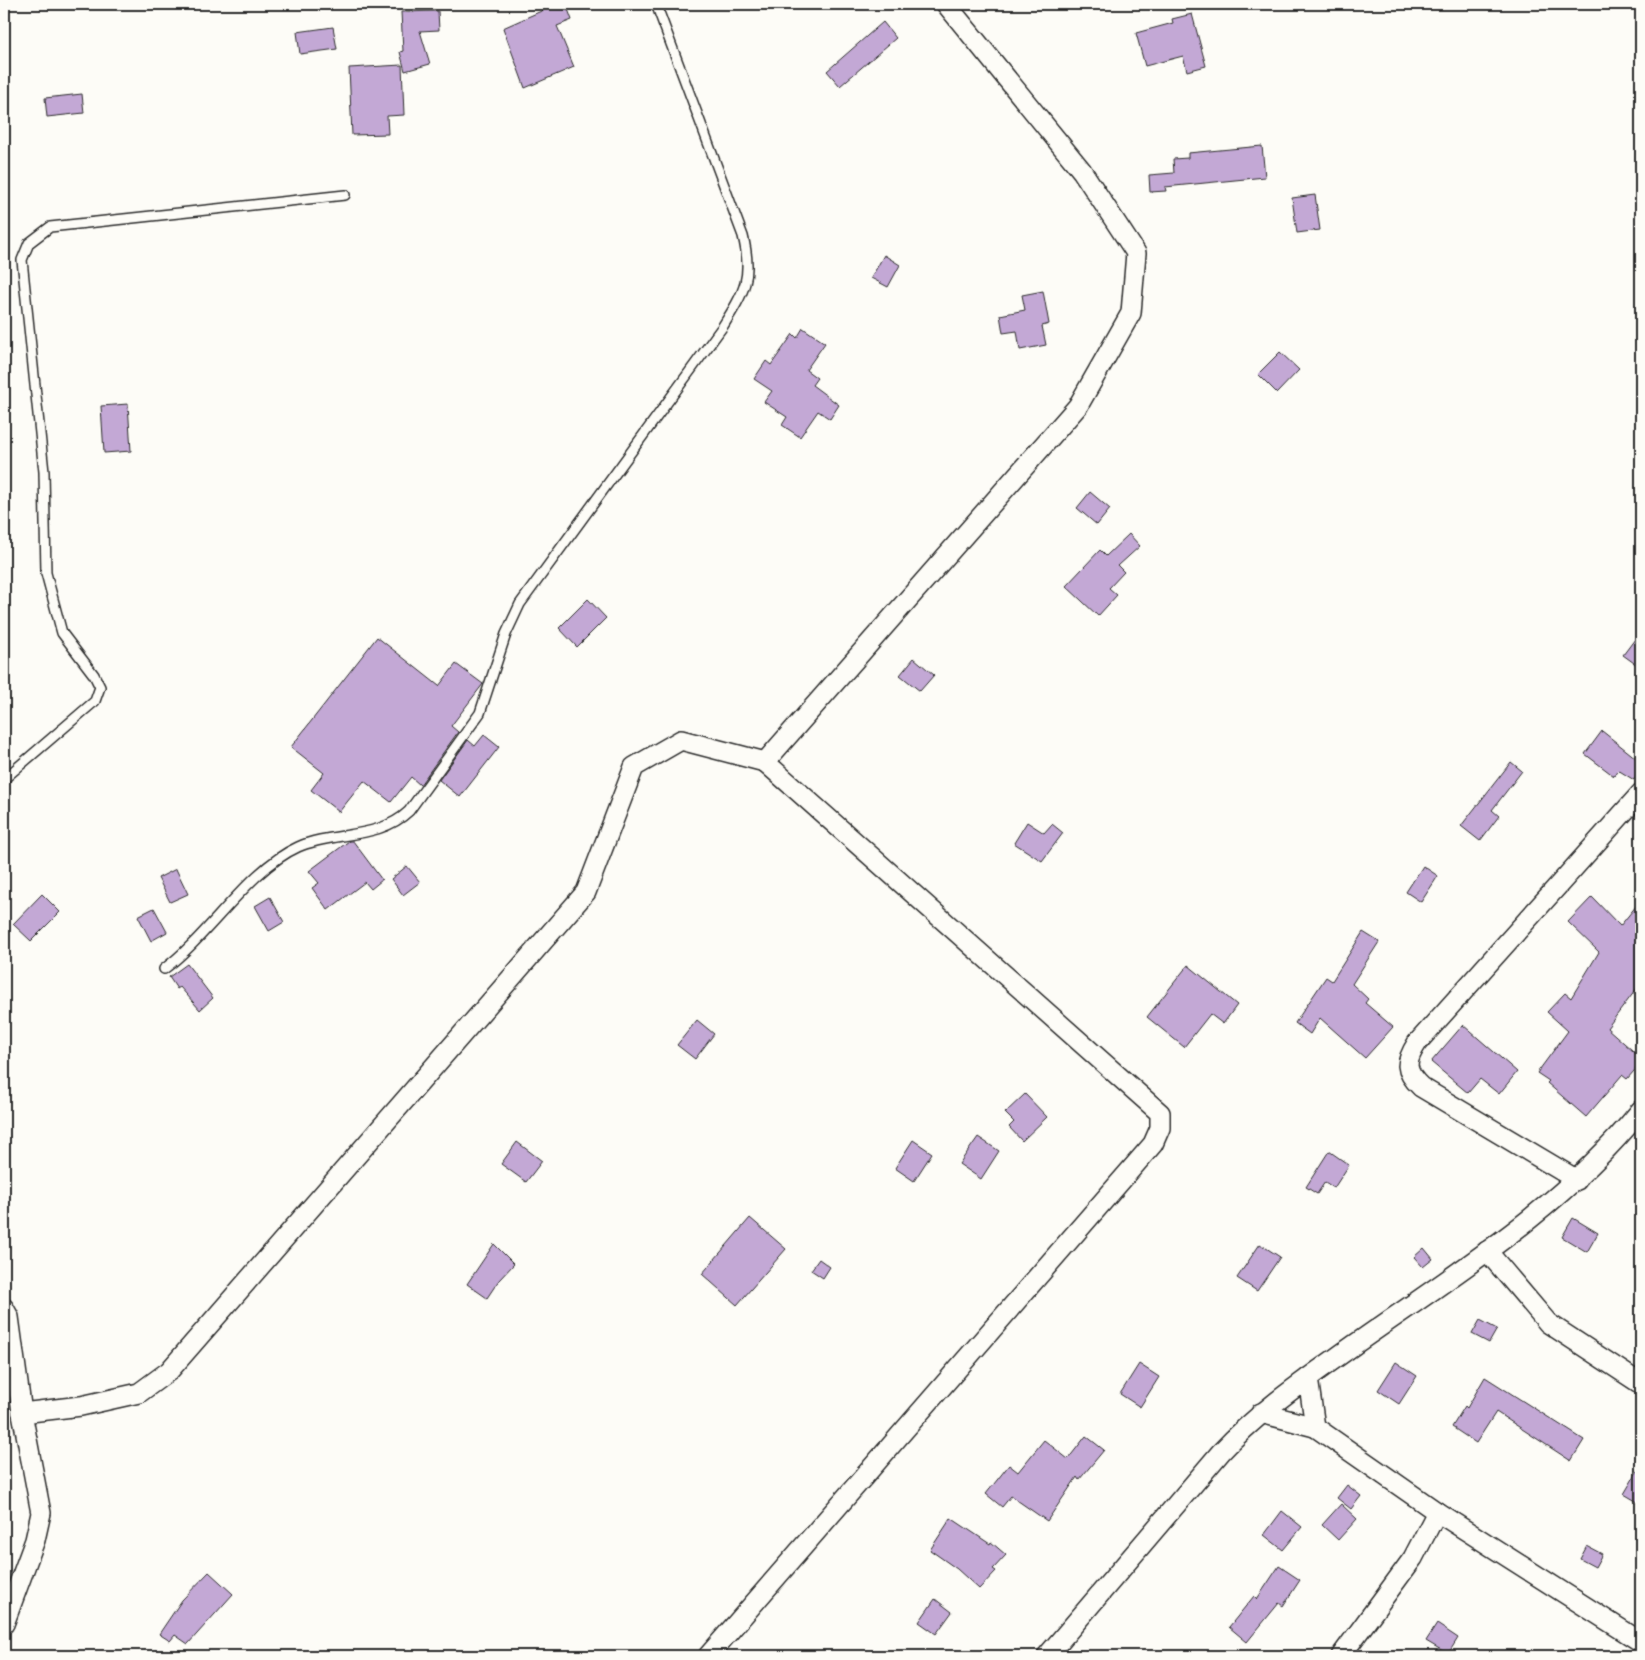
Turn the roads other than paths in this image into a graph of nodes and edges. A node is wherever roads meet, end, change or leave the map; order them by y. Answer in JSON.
{"nodes":[{"id":1,"x":656,"y":4,"type":"edge"},
{"id":2,"x":946,"y":4,"type":"edge"},
{"id":3,"x":345,"y":194,"type":"dead end"},
{"id":4,"x":765,"y":762,"type":"junction"},
{"id":5,"x":4,"y":779,"type":"edge"},
{"id":6,"x":1641,"y":793,"type":"edge"},
{"id":7,"x":164,"y":969,"type":"dead end"},
{"id":8,"x":1641,"y":1110,"type":"edge"},
{"id":9,"x":1577,"y":1180,"type":"junction"},
{"id":10,"x":1487,"y":1251,"type":"junction"},
{"id":11,"x":4,"y":1308,"type":"edge"},
{"id":12,"x":1308,"y":1378,"type":"junction"},
{"id":13,"x":1641,"y":1384,"type":"edge"},
{"id":14,"x":22,"y":1413,"type":"junction"},
{"id":15,"x":1262,"y":1413,"type":"junction"},
{"id":16,"x":1315,"y":1427,"type":"junction"},
{"id":17,"x":1437,"y":1512,"type":"junction"},
{"id":18,"x":4,"y":1624,"type":"edge"},
{"id":19,"x":1641,"y":1642,"type":"edge"},
{"id":20,"x":708,"y":1656,"type":"edge"},
{"id":21,"x":1047,"y":1656,"type":"edge"},
{"id":22,"x":1341,"y":1656,"type":"edge"}],
"edges":[{"from":1,"to":7,"type":"lane"},
{"from":2,"to":4,"type":"street"},
{"from":3,"to":5,"type":"lane"},
{"from":4,"to":14,"type":"street"},
{"from":4,"to":20,"type":"street"},
{"from":6,"to":9,"type":"street"},
{"from":8,"to":9,"type":"street"},
{"from":9,"to":10,"type":"street"},
{"from":10,"to":12,"type":"street"},
{"from":10,"to":13,"type":"street"},
{"from":11,"to":14,"type":"street"},
{"from":12,"to":15,"type":"street"},
{"from":12,"to":16,"type":"street"},
{"from":14,"to":18,"type":"street"},
{"from":15,"to":16,"type":"street"},
{"from":15,"to":21,"type":"street"},
{"from":16,"to":17,"type":"street"},
{"from":17,"to":19,"type":"street"},
{"from":17,"to":22,"type":"street"}]}
